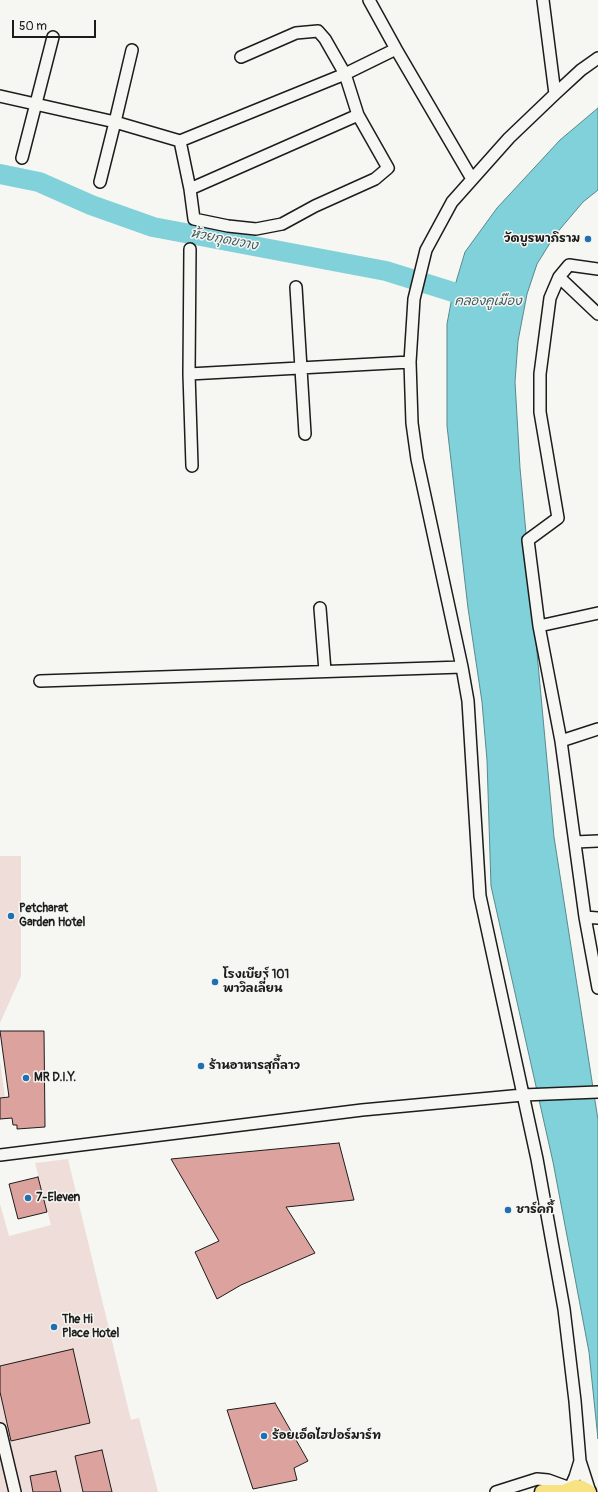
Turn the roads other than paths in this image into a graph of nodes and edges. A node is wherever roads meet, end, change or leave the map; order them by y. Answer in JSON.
{"nodes":[{"id":1,"x":369,"y":0,"type":"edge"},
{"id":2,"x":543,"y":0,"type":"edge"},
{"id":3,"x":53,"y":37,"type":"dead end"},
{"id":4,"x":396,"y":49,"type":"junction"},
{"id":5,"x":132,"y":50,"type":"dead end"},
{"id":6,"x":241,"y":57,"type":"dead end"},
{"id":7,"x":598,"y":58,"type":"edge"},
{"id":8,"x":345,"y":74,"type":"junction"},
{"id":9,"x":555,"y":94,"type":"junction"},
{"id":10,"x":0,"y":96,"type":"edge"},
{"id":11,"x":35,"y":104,"type":"junction"},
{"id":12,"x":358,"y":115,"type":"junction"},
{"id":13,"x":115,"y":122,"type":"junction"},
{"id":14,"x":180,"y":141,"type":"junction"},
{"id":15,"x":22,"y":158,"type":"dead end"},
{"id":16,"x":472,"y":179,"type":"junction"},
{"id":17,"x":100,"y":182,"type":"dead end"},
{"id":18,"x":190,"y":189,"type":"junction"},
{"id":19,"x":190,"y":249,"type":"dead end"},
{"id":20,"x":598,"y":269,"type":"edge"},
{"id":21,"x":559,"y":277,"type":"junction"},
{"id":22,"x":296,"y":287,"type":"dead end"},
{"id":23,"x":598,"y":314,"type":"edge"},
{"id":24,"x":410,"y":362,"type":"junction"},
{"id":25,"x":300,"y":367,"type":"junction"},
{"id":26,"x":189,"y":374,"type":"junction"},
{"id":27,"x":305,"y":434,"type":"dead end"},
{"id":28,"x":192,"y":466,"type":"dead end"},
{"id":29,"x":320,"y":608,"type":"dead end"},
{"id":30,"x":598,"y":612,"type":"edge"},
{"id":31,"x":539,"y":626,"type":"junction"},
{"id":32,"x":462,"y":668,"type":"junction"},
{"id":33,"x":325,"y":671,"type":"junction"},
{"id":34,"x":40,"y":680,"type":"dead end"},
{"id":35,"x":598,"y":729,"type":"edge"},
{"id":36,"x":561,"y":741,"type":"junction"},
{"id":37,"x":598,"y":841,"type":"edge"},
{"id":38,"x":575,"y":842,"type":"junction"},
{"id":39,"x":585,"y":917,"type":"junction"},
{"id":40,"x":598,"y":918,"type":"edge"},
{"id":41,"x":598,"y":988,"type":"edge"},
{"id":42,"x":598,"y":1092,"type":"edge"},
{"id":43,"x":528,"y":1095,"type":"junction"},
{"id":44,"x":0,"y":1155,"type":"edge"},
{"id":45,"x":0,"y":1429,"type":"edge"},
{"id":46,"x":580,"y":1461,"type":"junction"},
{"id":47,"x":566,"y":1491,"type":"edge"},
{"id":48,"x":16,"y":1492,"type":"edge"},
{"id":49,"x":496,"y":1492,"type":"edge"},
{"id":50,"x":542,"y":1492,"type":"edge"},
{"id":51,"x":590,"y":1492,"type":"edge"}],
"edges":[{"from":1,"to":4,"type":"street"},
{"from":2,"to":9,"type":"street"},
{"from":3,"to":11,"type":"street"},
{"from":4,"to":8,"type":"street"},
{"from":4,"to":16,"type":"street"},
{"from":5,"to":13,"type":"street"},
{"from":6,"to":8,"type":"street"},
{"from":7,"to":9,"type":"street"},
{"from":8,"to":12,"type":"street"},
{"from":8,"to":14,"type":"street"},
{"from":9,"to":16,"type":"street"},
{"from":10,"to":11,"type":"street"},
{"from":11,"to":13,"type":"street"},
{"from":11,"to":15,"type":"street"},
{"from":12,"to":18,"type":"street"},
{"from":12,"to":18,"type":"street"},
{"from":13,"to":14,"type":"street"},
{"from":13,"to":17,"type":"street"},
{"from":14,"to":18,"type":"street"},
{"from":16,"to":24,"type":"street"},
{"from":19,"to":26,"type":"street"},
{"from":20,"to":21,"type":"street"},
{"from":21,"to":23,"type":"street"},
{"from":21,"to":31,"type":"street"},
{"from":22,"to":25,"type":"street"},
{"from":24,"to":25,"type":"street"},
{"from":24,"to":32,"type":"street"},
{"from":25,"to":26,"type":"street"},
{"from":25,"to":27,"type":"street"},
{"from":26,"to":28,"type":"street"},
{"from":29,"to":33,"type":"street"},
{"from":30,"to":31,"type":"street"},
{"from":31,"to":36,"type":"street"},
{"from":32,"to":33,"type":"street"},
{"from":32,"to":43,"type":"street"},
{"from":33,"to":34,"type":"street"},
{"from":35,"to":36,"type":"street"},
{"from":36,"to":38,"type":"street"},
{"from":37,"to":38,"type":"street"},
{"from":38,"to":39,"type":"street"},
{"from":39,"to":40,"type":"street"},
{"from":39,"to":41,"type":"street"},
{"from":42,"to":43,"type":"street"},
{"from":43,"to":44,"type":"street"},
{"from":43,"to":46,"type":"street"},
{"from":45,"to":48,"type":"street"},
{"from":46,"to":47,"type":"street"},
{"from":46,"to":51,"type":"street"},
{"from":47,"to":49,"type":"street"},
{"from":47,"to":50,"type":"main road"},
{"from":47,"to":51,"type":"main road"}]}
